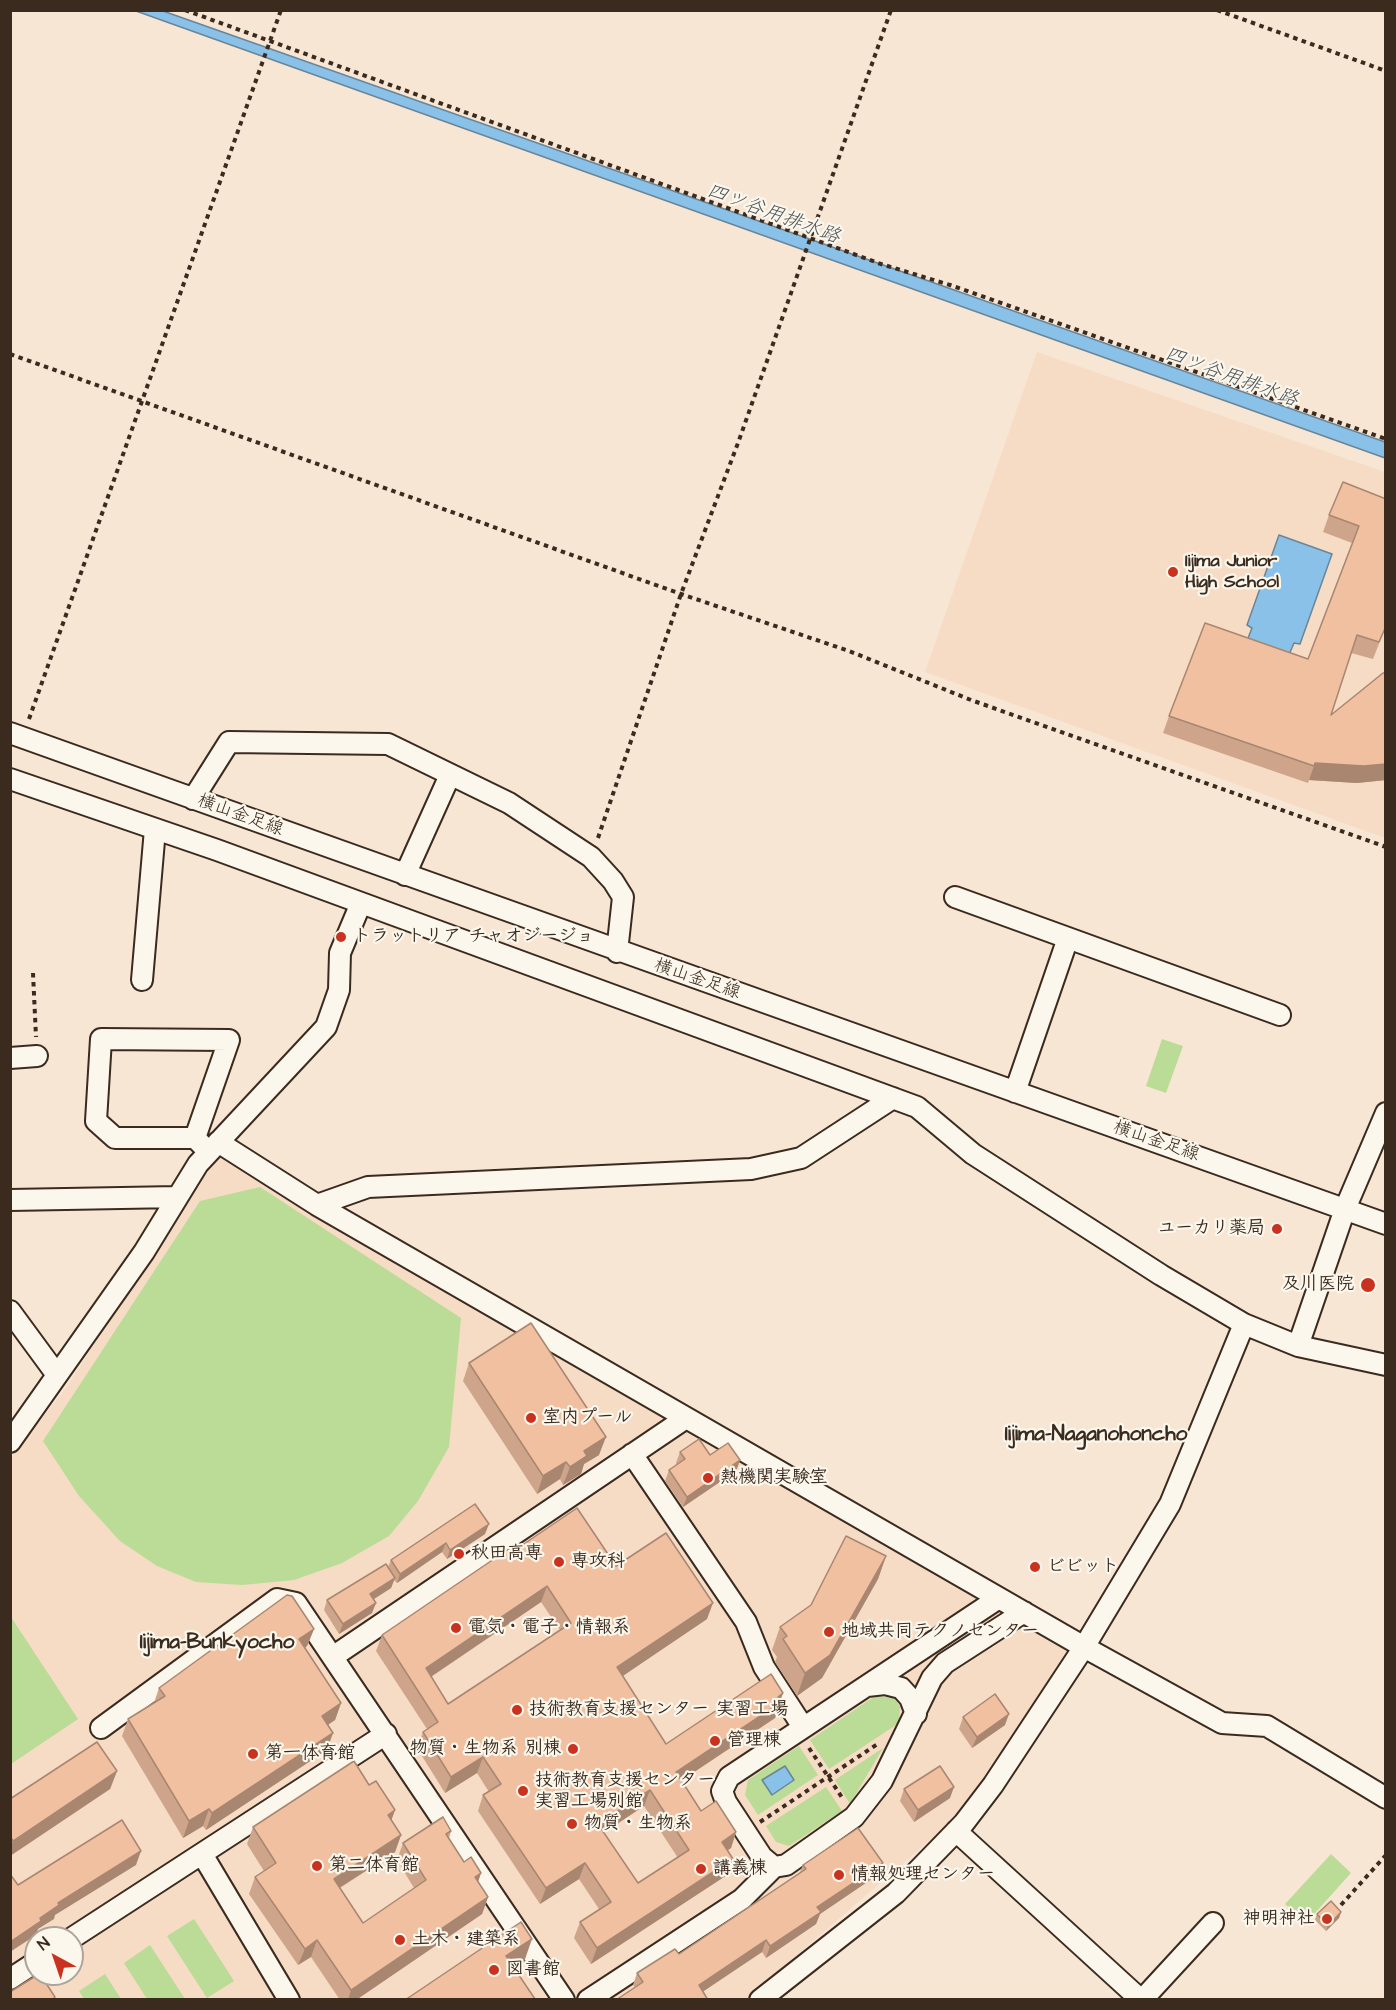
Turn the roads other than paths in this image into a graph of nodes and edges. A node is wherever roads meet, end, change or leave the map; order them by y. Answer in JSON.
{"nodes":[{"id":1,"x":18,"y":730,"type":"edge"},
{"id":2,"x":450,"y":775,"type":"junction"},
{"id":3,"x":10,"y":779,"type":"edge"},
{"id":4,"x":193,"y":799,"type":"junction"},
{"id":5,"x":155,"y":829,"type":"junction"},
{"id":6,"x":405,"y":875,"type":"junction"},
{"id":7,"x":955,"y":897,"type":"dead end"},
{"id":8,"x":361,"y":903,"type":"junction"},
{"id":9,"x":1068,"y":938,"type":"junction"},
{"id":10,"x":617,"y":952,"type":"junction"},
{"id":11,"x":142,"y":980,"type":"dead end"},
{"id":12,"x":1280,"y":1016,"type":"dead end"},
{"id":13,"x":37,"y":1056,"type":"road end"},
{"id":14,"x":10,"y":1058,"type":"edge"},
{"id":15,"x":1015,"y":1092,"type":"junction"},
{"id":16,"x":893,"y":1098,"type":"junction"},
{"id":17,"x":1386,"y":1113,"type":"edge"},
{"id":18,"x":195,"y":1138,"type":"junction"},
{"id":19,"x":213,"y":1147,"type":"junction"},
{"id":20,"x":177,"y":1197,"type":"junction"},
{"id":21,"x":10,"y":1200,"type":"edge"},
{"id":22,"x":318,"y":1205,"type":"junction"},
{"id":23,"x":1345,"y":1209,"type":"junction"},
{"id":24,"x":1386,"y":1224,"type":"edge"},
{"id":25,"x":10,"y":1311,"type":"edge"},
{"id":26,"x":1244,"y":1324,"type":"junction"},
{"id":27,"x":1298,"y":1346,"type":"junction"},
{"id":28,"x":1386,"y":1365,"type":"edge"},
{"id":29,"x":57,"y":1375,"type":"junction"},
{"id":30,"x":686,"y":1418,"type":"junction"},
{"id":31,"x":10,"y":1442,"type":"edge"},
{"id":32,"x":632,"y":1454,"type":"junction"},
{"id":33,"x":999,"y":1598,"type":"junction"},
{"id":34,"x":1024,"y":1612,"type":"junction"},
{"id":35,"x":1084,"y":1647,"type":"junction"},
{"id":36,"x":334,"y":1656,"type":"junction"},
{"id":37,"x":865,"y":1687,"type":"junction"},
{"id":38,"x":916,"y":1714,"type":"junction"},
{"id":39,"x":101,"y":1728,"type":"dead end"},
{"id":40,"x":801,"y":1729,"type":"junction"},
{"id":41,"x":386,"y":1734,"type":"junction"},
{"id":42,"x":1386,"y":1798,"type":"edge"},
{"id":43,"x":956,"y":1831,"type":"junction"},
{"id":44,"x":202,"y":1854,"type":"junction"},
{"id":45,"x":774,"y":1867,"type":"junction"},
{"id":46,"x":1213,"y":1923,"type":"dead end"},
{"id":47,"x":84,"y":1930,"type":"edge"},
{"id":48,"x":24,"y":1969,"type":"edge"},
{"id":49,"x":10,"y":1978,"type":"edge"},
{"id":50,"x":289,"y":2000,"type":"edge"},
{"id":51,"x":564,"y":2000,"type":"edge"},
{"id":52,"x":588,"y":2000,"type":"edge"},
{"id":53,"x":760,"y":2000,"type":"edge"},
{"id":54,"x":1141,"y":2000,"type":"edge"}],
"edges":[{"from":1,"to":4,"type":"street","name":"横山金足線"},
{"from":2,"to":4,"type":"street"},
{"from":2,"to":6,"type":"street"},
{"from":2,"to":10,"type":"street"},
{"from":3,"to":5,"type":"street"},
{"from":4,"to":6,"type":"street","name":"横山金足線"},
{"from":5,"to":8,"type":"street"},
{"from":5,"to":11,"type":"street"},
{"from":6,"to":10,"type":"street","name":"横山金足線"},
{"from":7,"to":9,"type":"street"},
{"from":8,"to":16,"type":"street"},
{"from":8,"to":19,"type":"street"},
{"from":9,"to":12,"type":"street"},
{"from":9,"to":15,"type":"street"},
{"from":10,"to":15,"type":"street","name":"横山金足線"},
{"from":13,"to":14,"type":"street"},
{"from":15,"to":23,"type":"street","name":"横山金足線"},
{"from":16,"to":22,"type":"street"},
{"from":16,"to":26,"type":"street"},
{"from":17,"to":23,"type":"street"},
{"from":18,"to":18,"type":"street"},
{"from":18,"to":19,"type":"street"},
{"from":19,"to":20,"type":"street"},
{"from":19,"to":22,"type":"street"},
{"from":20,"to":21,"type":"street"},
{"from":20,"to":29,"type":"street"},
{"from":22,"to":30,"type":"street"},
{"from":23,"to":24,"type":"street","name":"横山金足線"},
{"from":23,"to":27,"type":"street"},
{"from":25,"to":29,"type":"street"},
{"from":26,"to":27,"type":"street"},
{"from":26,"to":35,"type":"street"},
{"from":27,"to":28,"type":"street"},
{"from":29,"to":31,"type":"street"},
{"from":30,"to":32,"type":"street"},
{"from":30,"to":33,"type":"street"},
{"from":32,"to":36,"type":"street"},
{"from":32,"to":40,"type":"street"},
{"from":33,"to":34,"type":"street"},
{"from":33,"to":37,"type":"street"},
{"from":34,"to":35,"type":"street"},
{"from":34,"to":38,"type":"street"},
{"from":35,"to":42,"type":"street"},
{"from":35,"to":43,"type":"street"},
{"from":36,"to":39,"type":"street"},
{"from":36,"to":41,"type":"street"},
{"from":37,"to":38,"type":"street"},
{"from":37,"to":40,"type":"street"},
{"from":38,"to":45,"type":"street"},
{"from":40,"to":45,"type":"street"},
{"from":41,"to":44,"type":"street"},
{"from":41,"to":51,"type":"street"},
{"from":43,"to":53,"type":"street"},
{"from":43,"to":54,"type":"street"},
{"from":44,"to":47,"type":"street"},
{"from":44,"to":50,"type":"street"},
{"from":45,"to":52,"type":"street"},
{"from":46,"to":54,"type":"street"},
{"from":48,"to":49,"type":"street"}]}
